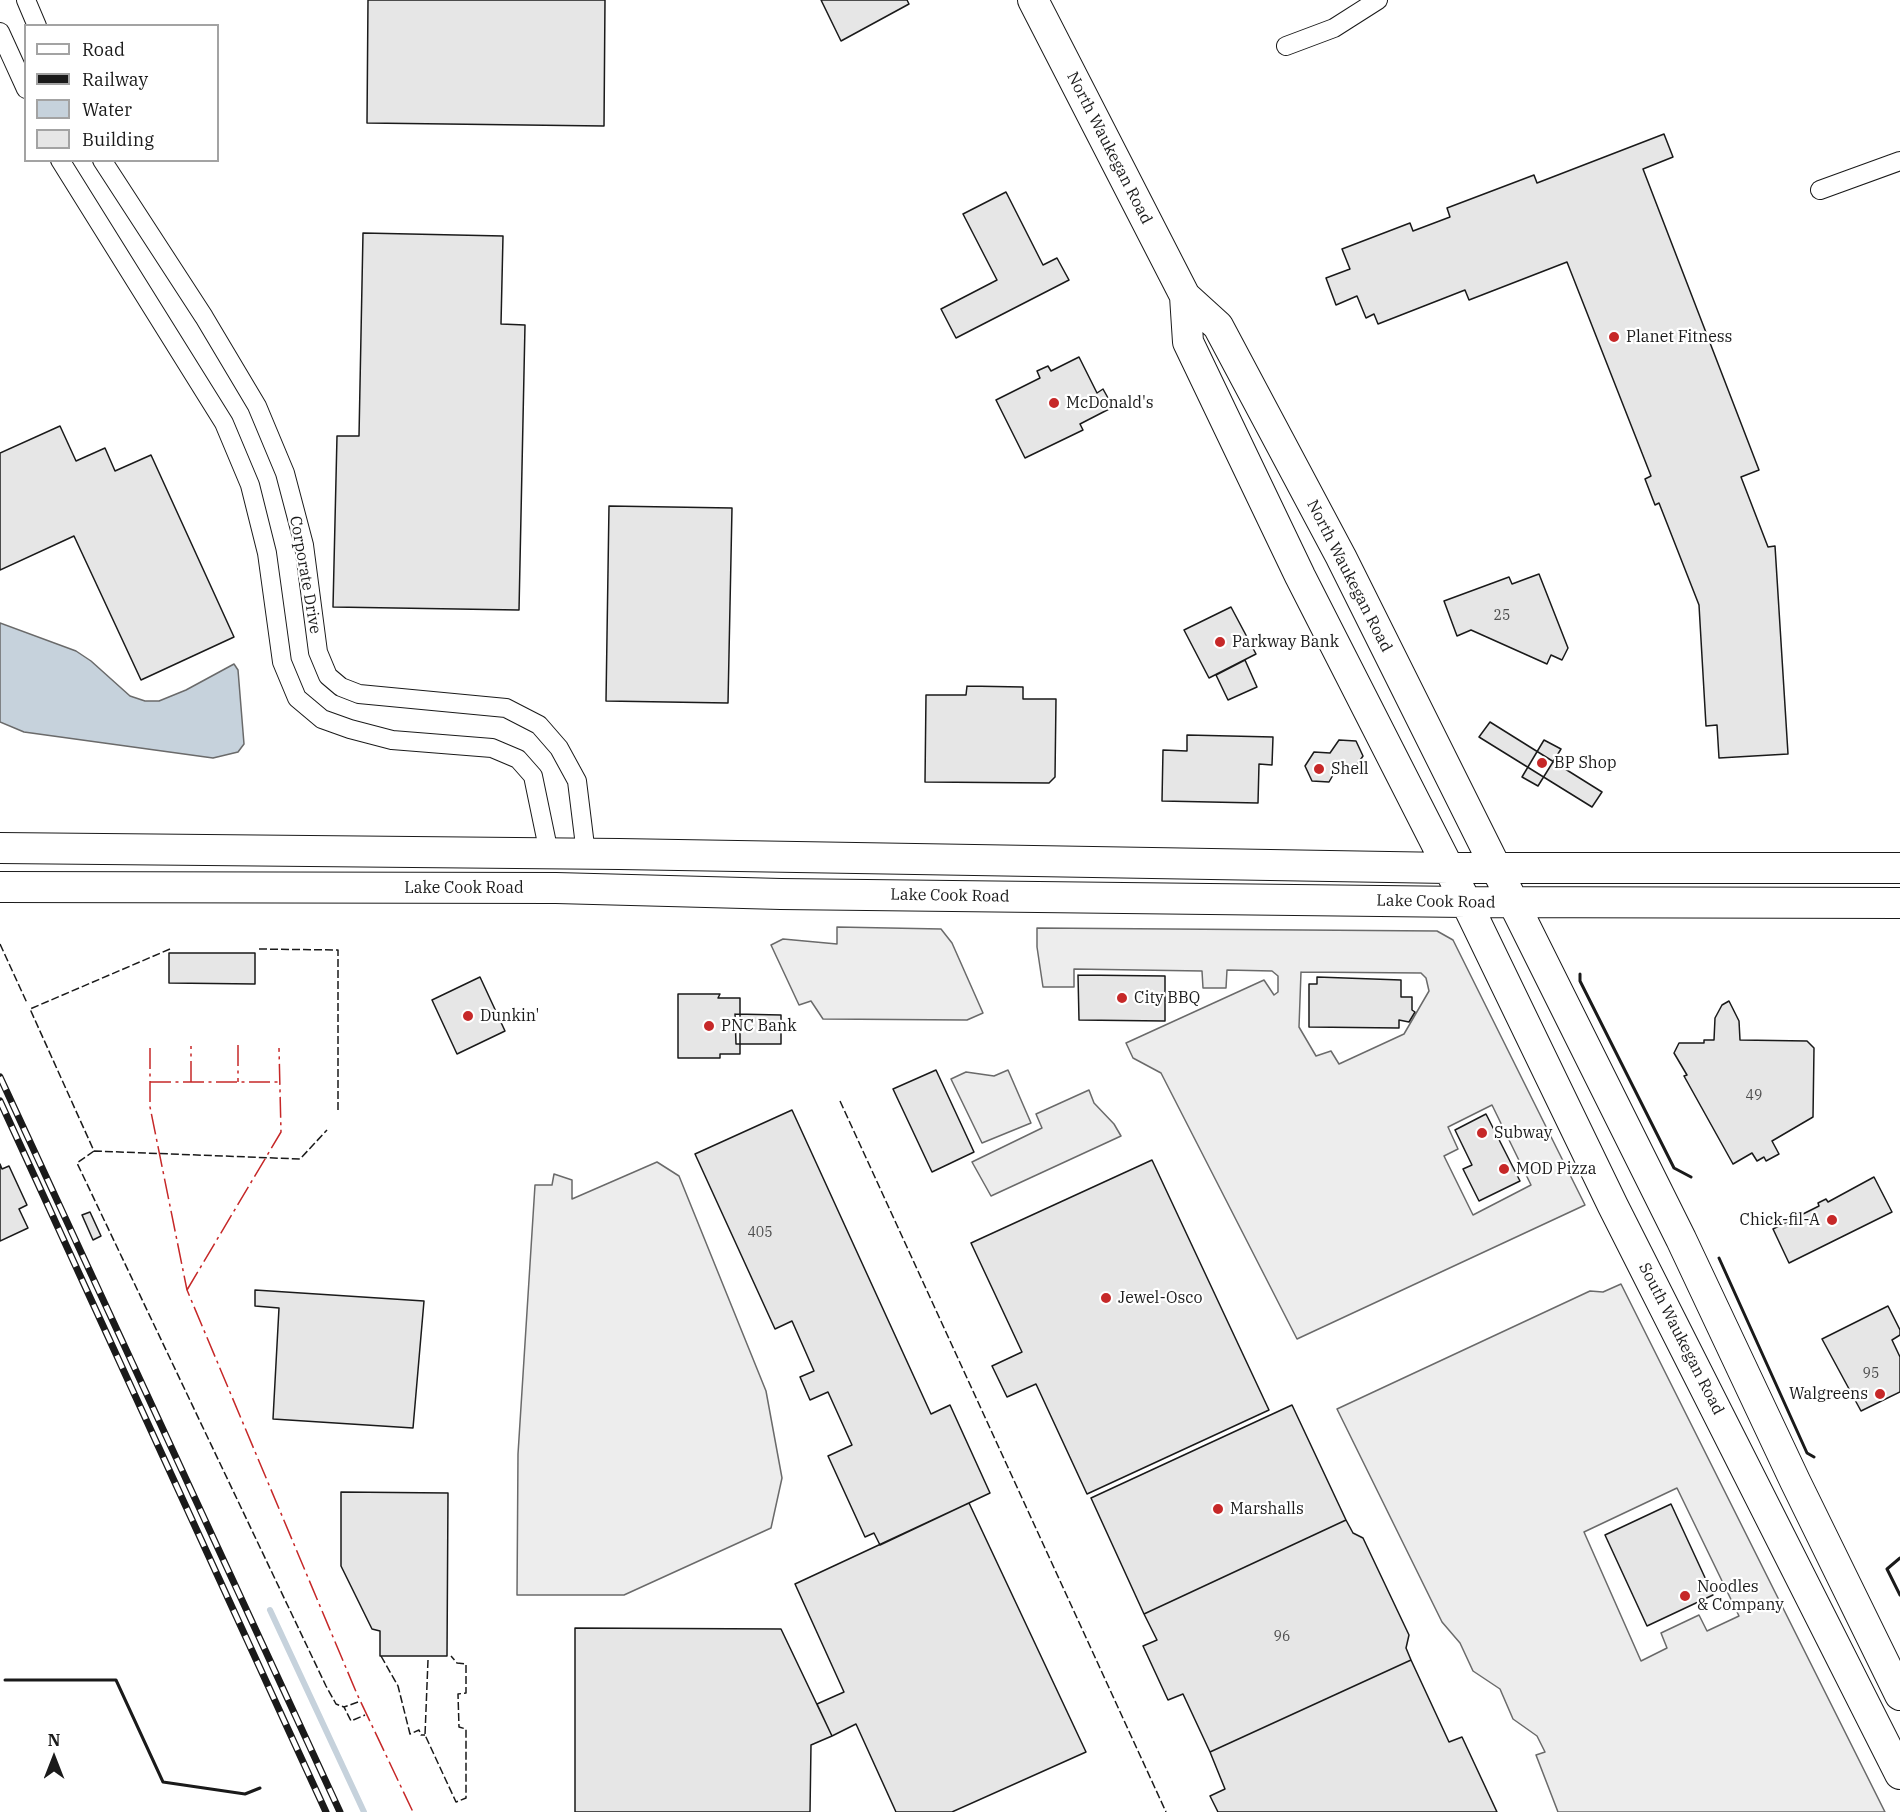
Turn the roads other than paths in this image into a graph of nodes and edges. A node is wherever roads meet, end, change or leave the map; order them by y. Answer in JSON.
{"nodes":[{"id":1,"x":26,"y":0,"type":"edge"},
{"id":2,"x":1033,"y":0,"type":"edge"},
{"id":3,"x":1378,"y":0,"type":"edge"},
{"id":4,"x":36,"y":24,"type":"edge"},
{"id":5,"x":0,"y":32,"type":"edge"},
{"id":6,"x":1286,"y":46,"type":"dead end"},
{"id":7,"x":24,"y":85,"type":"edge"},
{"id":8,"x":1900,"y":161,"type":"edge"},
{"id":9,"x":61,"y":162,"type":"edge"},
{"id":10,"x":103,"y":162,"type":"edge"},
{"id":11,"x":1820,"y":190,"type":"dead end"},
{"id":12,"x":1185,"y":296,"type":"junction"},
{"id":13,"x":0,"y":848,"type":"edge"},
{"id":14,"x":549,"y":853,"type":"junction"},
{"id":15,"x":586,"y":854,"type":"junction"},
{"id":16,"x":1448,"y":868,"type":"junction"},
{"id":17,"x":1496,"y":868,"type":"junction"},
{"id":18,"x":1900,"y":868,"type":"edge"},
{"id":19,"x":0,"y":887,"type":"edge"},
{"id":20,"x":1466,"y":902,"type":"junction"},
{"id":21,"x":1514,"y":903,"type":"junction"},
{"id":22,"x":1900,"y":903,"type":"edge"},
{"id":23,"x":1900,"y":1695,"type":"edge"},
{"id":24,"x":1900,"y":1774,"type":"edge"}],
"edges":[{"from":1,"to":4,"type":"street"},
{"from":2,"to":12,"type":"main road","name":"North Waukegan Road"},
{"from":3,"to":6,"type":"street"},
{"from":5,"to":7,"type":"street"},
{"from":8,"to":11,"type":"street"},
{"from":9,"to":14,"type":"street","name":"Corporate Drive"},
{"from":10,"to":15,"type":"street","name":"Corporate Drive"},
{"from":12,"to":16,"type":"main road","name":"North Waukegan Road"},
{"from":12,"to":17,"type":"main road","name":"North Waukegan Road"},
{"from":13,"to":14,"type":"main road","name":"Lake Cook Road"},
{"from":14,"to":15,"type":"main road","name":"Lake Cook Road"},
{"from":15,"to":16,"type":"main road","name":"Lake Cook Road"},
{"from":16,"to":17,"type":"main road","name":"Lake Cook Road"},
{"from":16,"to":20,"type":"main road","name":"South Waukegan Road"},
{"from":17,"to":18,"type":"main road","name":"Lake Cook Road"},
{"from":17,"to":21,"type":"main road","name":"North Waukegan Road"},
{"from":19,"to":20,"type":"main road","name":"Lake Cook Road"},
{"from":20,"to":21,"type":"main road","name":"Lake Cook Road"},
{"from":20,"to":24,"type":"main road","name":"South Waukegan Road"},
{"from":21,"to":22,"type":"main road","name":"Lake Cook Road"},
{"from":21,"to":23,"type":"main road"}]}
